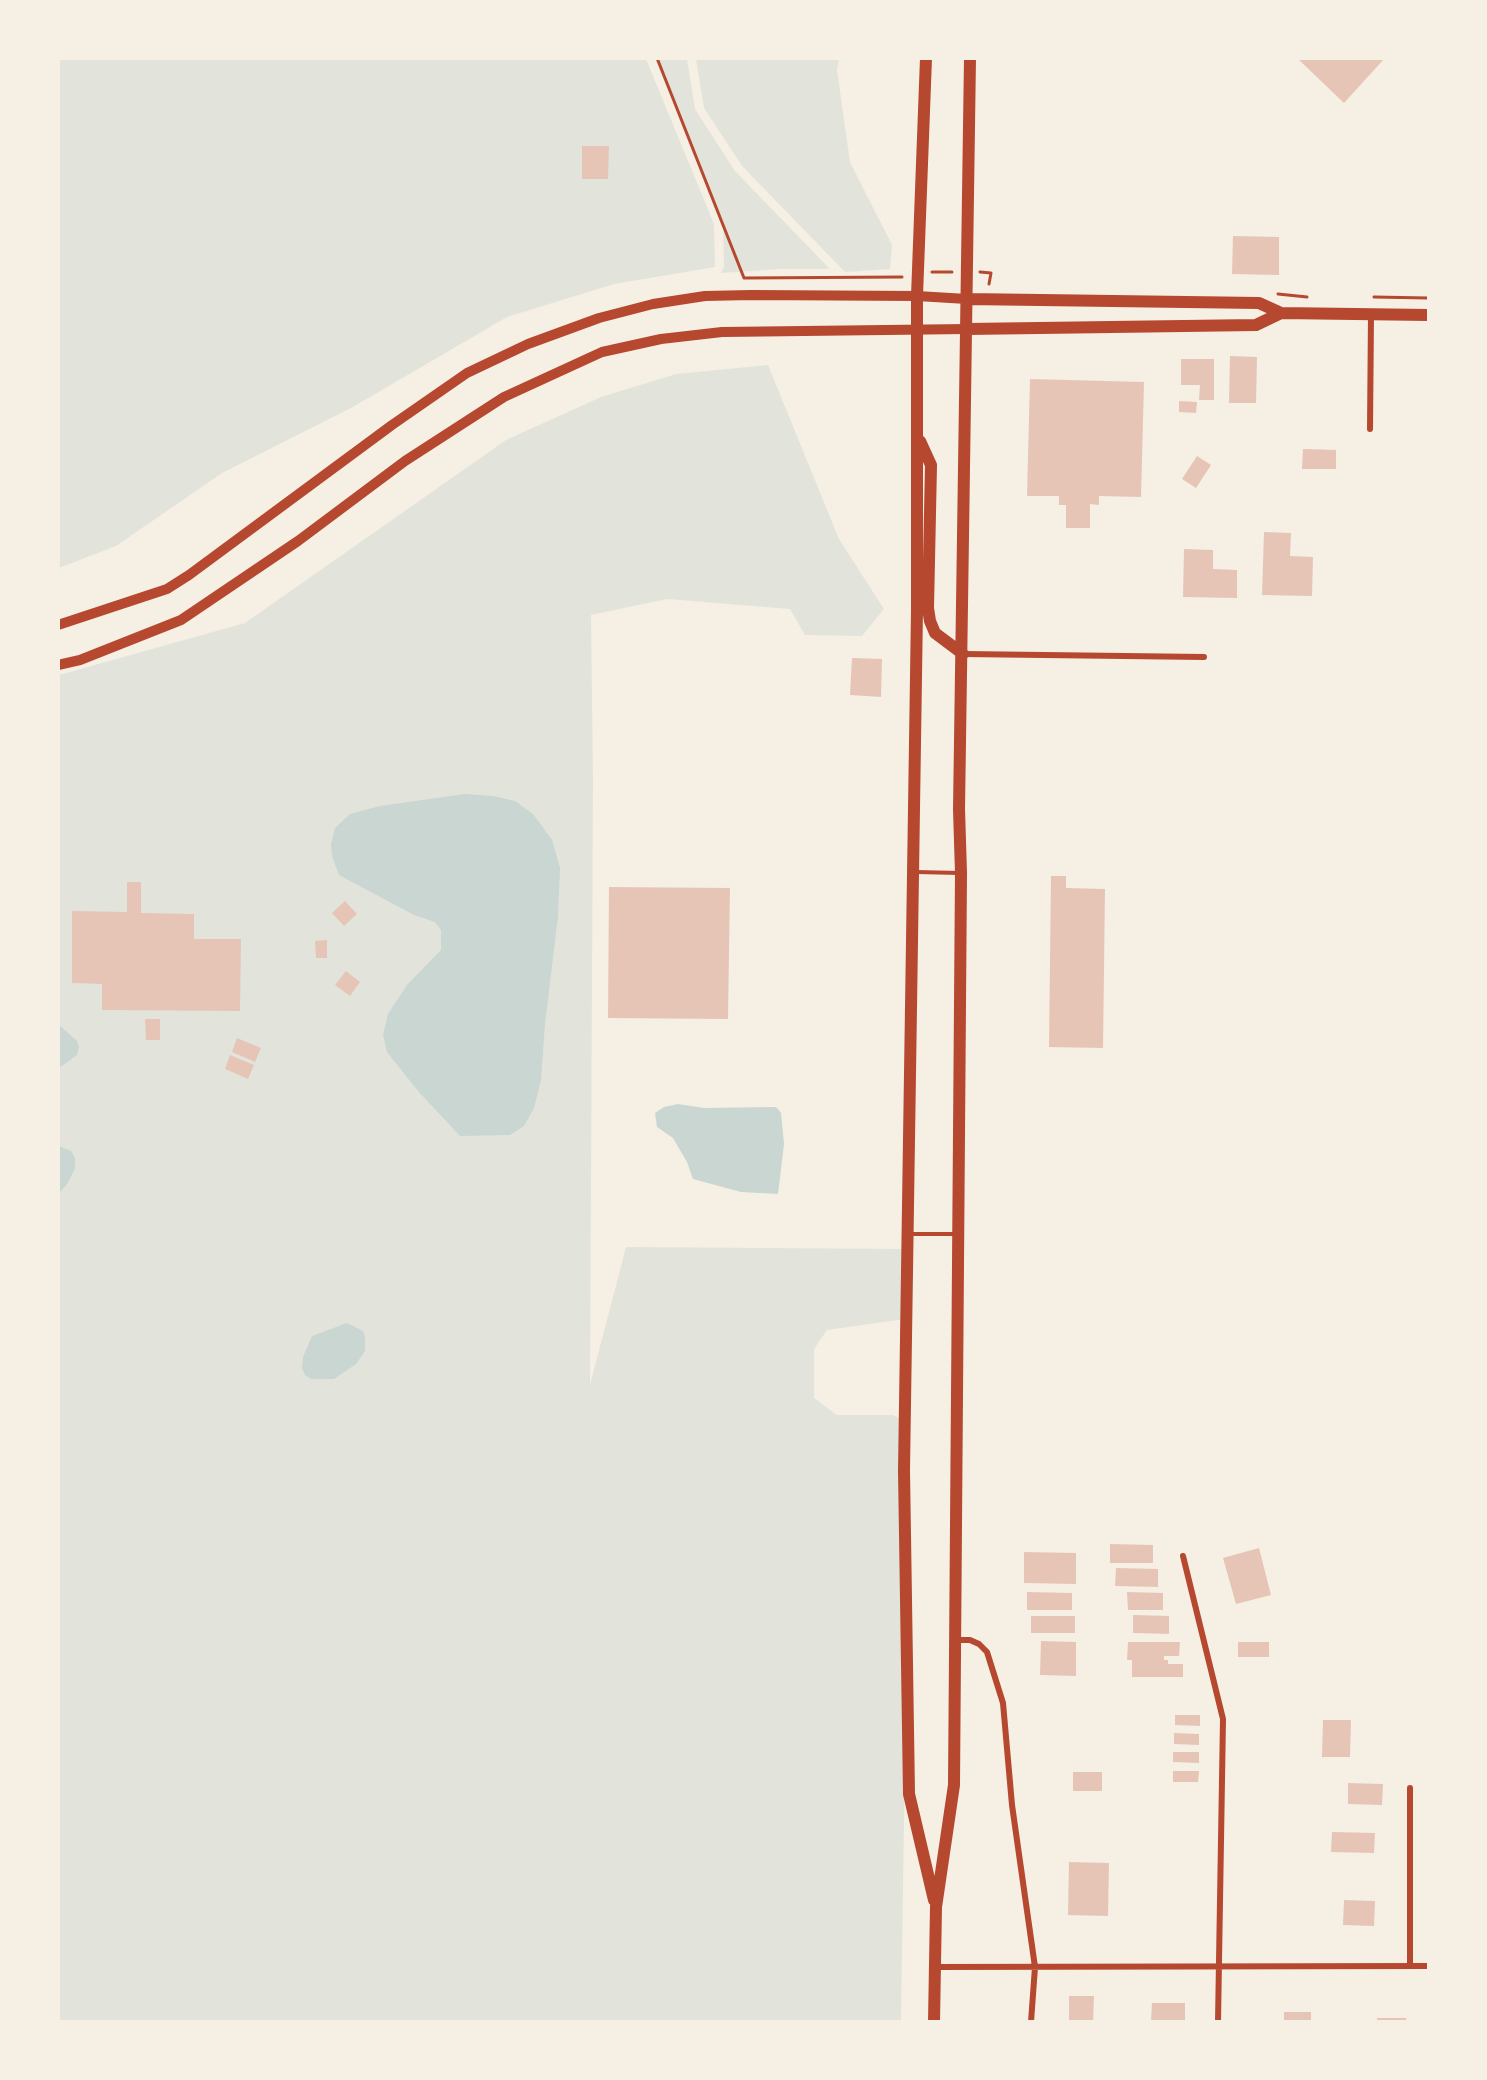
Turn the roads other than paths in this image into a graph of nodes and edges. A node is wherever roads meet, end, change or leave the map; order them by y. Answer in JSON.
{"nodes":[{"id":1,"x":926,"y":58,"type":"edge"},
{"id":2,"x":970,"y":58,"type":"edge"},
{"id":3,"x":917,"y":296,"type":"junction"},
{"id":4,"x":967,"y":299,"type":"junction"},
{"id":5,"x":1281,"y":313,"type":"junction"},
{"id":6,"x":1371,"y":315,"type":"junction"},
{"id":7,"x":1428,"y":315,"type":"edge"},
{"id":8,"x":917,"y":328,"type":"junction"},
{"id":9,"x":967,"y":329,"type":"junction"},
{"id":10,"x":1370,"y":429,"type":"dead end"},
{"id":11,"x":918,"y":437,"type":"junction"},
{"id":12,"x":58,"y":626,"type":"edge"},
{"id":13,"x":963,"y":654,"type":"junction"},
{"id":14,"x":1204,"y":657,"type":"dead end"},
{"id":15,"x":58,"y":664,"type":"edge"},
{"id":16,"x":913,"y":872,"type":"junction"},
{"id":17,"x":961,"y":873,"type":"junction"},
{"id":18,"x":908,"y":1234,"type":"junction"},
{"id":19,"x":959,"y":1234,"type":"junction"},
{"id":20,"x":1183,"y":1556,"type":"dead end"},
{"id":21,"x":954,"y":1640,"type":"junction"},
{"id":22,"x":1410,"y":1788,"type":"dead end"},
{"id":23,"x":936,"y":1907,"type":"junction"},
{"id":24,"x":1219,"y":1965,"type":"junction"},
{"id":25,"x":1410,"y":1966,"type":"junction"},
{"id":26,"x":1428,"y":1966,"type":"edge"},
{"id":27,"x":935,"y":1967,"type":"junction"},
{"id":28,"x":1035,"y":1967,"type":"junction"},
{"id":29,"x":934,"y":2022,"type":"edge"},
{"id":30,"x":1031,"y":2022,"type":"edge"},
{"id":31,"x":1218,"y":2022,"type":"edge"}],
"edges":[{"from":1,"to":3,"type":"main road"},
{"from":2,"to":4,"type":"main road"},
{"from":3,"to":4,"type":"street"},
{"from":3,"to":8,"type":"main road"},
{"from":3,"to":12,"type":"street"},
{"from":4,"to":5,"type":"main road"},
{"from":4,"to":9,"type":"main road"},
{"from":5,"to":6,"type":"main road"},
{"from":5,"to":9,"type":"main road"},
{"from":6,"to":7,"type":"main road"},
{"from":6,"to":10,"type":"street"},
{"from":8,"to":9,"type":"street"},
{"from":8,"to":11,"type":"main road"},
{"from":8,"to":15,"type":"street"},
{"from":9,"to":13,"type":"main road"},
{"from":11,"to":13,"type":"main road"},
{"from":11,"to":16,"type":"main road"},
{"from":13,"to":14,"type":"street"},
{"from":13,"to":17,"type":"main road"},
{"from":16,"to":17,"type":"lane"},
{"from":16,"to":18,"type":"main road"},
{"from":17,"to":19,"type":"main road"},
{"from":18,"to":19,"type":"lane"},
{"from":18,"to":23,"type":"main road"},
{"from":19,"to":21,"type":"main road"},
{"from":20,"to":24,"type":"street"},
{"from":21,"to":23,"type":"main road"},
{"from":21,"to":28,"type":"street"},
{"from":22,"to":25,"type":"street"},
{"from":23,"to":27,"type":"main road"},
{"from":24,"to":25,"type":"street"},
{"from":24,"to":28,"type":"street"},
{"from":24,"to":31,"type":"street"},
{"from":25,"to":26,"type":"street"},
{"from":27,"to":28,"type":"street"},
{"from":27,"to":29,"type":"main road"},
{"from":28,"to":30,"type":"street"}]}
